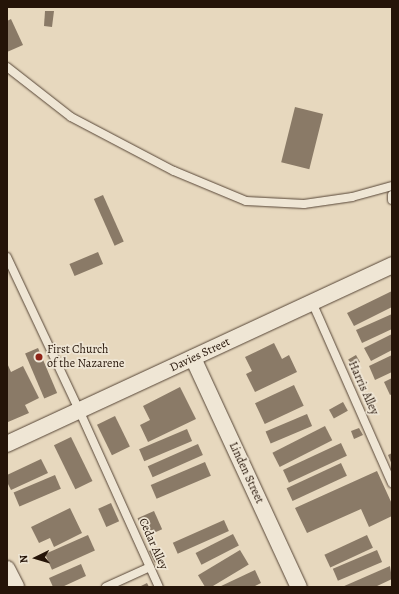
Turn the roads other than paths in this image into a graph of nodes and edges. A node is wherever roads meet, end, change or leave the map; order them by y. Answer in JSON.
{"nodes":[{"id":1,"x":7,"y":67,"type":"edge"},
{"id":2,"x":392,"y":186,"type":"edge"},
{"id":3,"x":392,"y":195,"type":"edge"},
{"id":4,"x":392,"y":200,"type":"edge"},
{"id":5,"x":7,"y":257,"type":"edge"},
{"id":6,"x":392,"y":265,"type":"edge"},
{"id":7,"x":312,"y":302,"type":"junction"},
{"id":8,"x":193,"y":358,"type":"junction"},
{"id":9,"x":79,"y":410,"type":"junction"},
{"id":10,"x":7,"y":444,"type":"edge"},
{"id":11,"x":392,"y":483,"type":"edge"},
{"id":12,"x":150,"y":567,"type":"junction"},
{"id":13,"x":7,"y":569,"type":"edge"},
{"id":14,"x":16,"y":587,"type":"edge"},
{"id":15,"x":106,"y":587,"type":"edge"},
{"id":16,"x":159,"y":587,"type":"edge"},
{"id":17,"x":299,"y":587,"type":"edge"}],
"edges":[{"from":1,"to":2,"type":"lane"},
{"from":3,"to":4,"type":"lane"},
{"from":5,"to":9,"type":"lane","name":"Cedar Alley"},
{"from":6,"to":7,"type":"street","name":"Davies Street"},
{"from":7,"to":8,"type":"street","name":"Davies Street"},
{"from":7,"to":11,"type":"lane","name":"Harris Alley"},
{"from":8,"to":9,"type":"street","name":"Davies Street"},
{"from":8,"to":17,"type":"street","name":"Linden Street"},
{"from":9,"to":10,"type":"street","name":"Davies Street"},
{"from":9,"to":12,"type":"lane","name":"Cedar Alley"},
{"from":12,"to":15,"type":"lane"},
{"from":12,"to":16,"type":"lane","name":"Cedar Alley"},
{"from":13,"to":14,"type":"street"}]}
